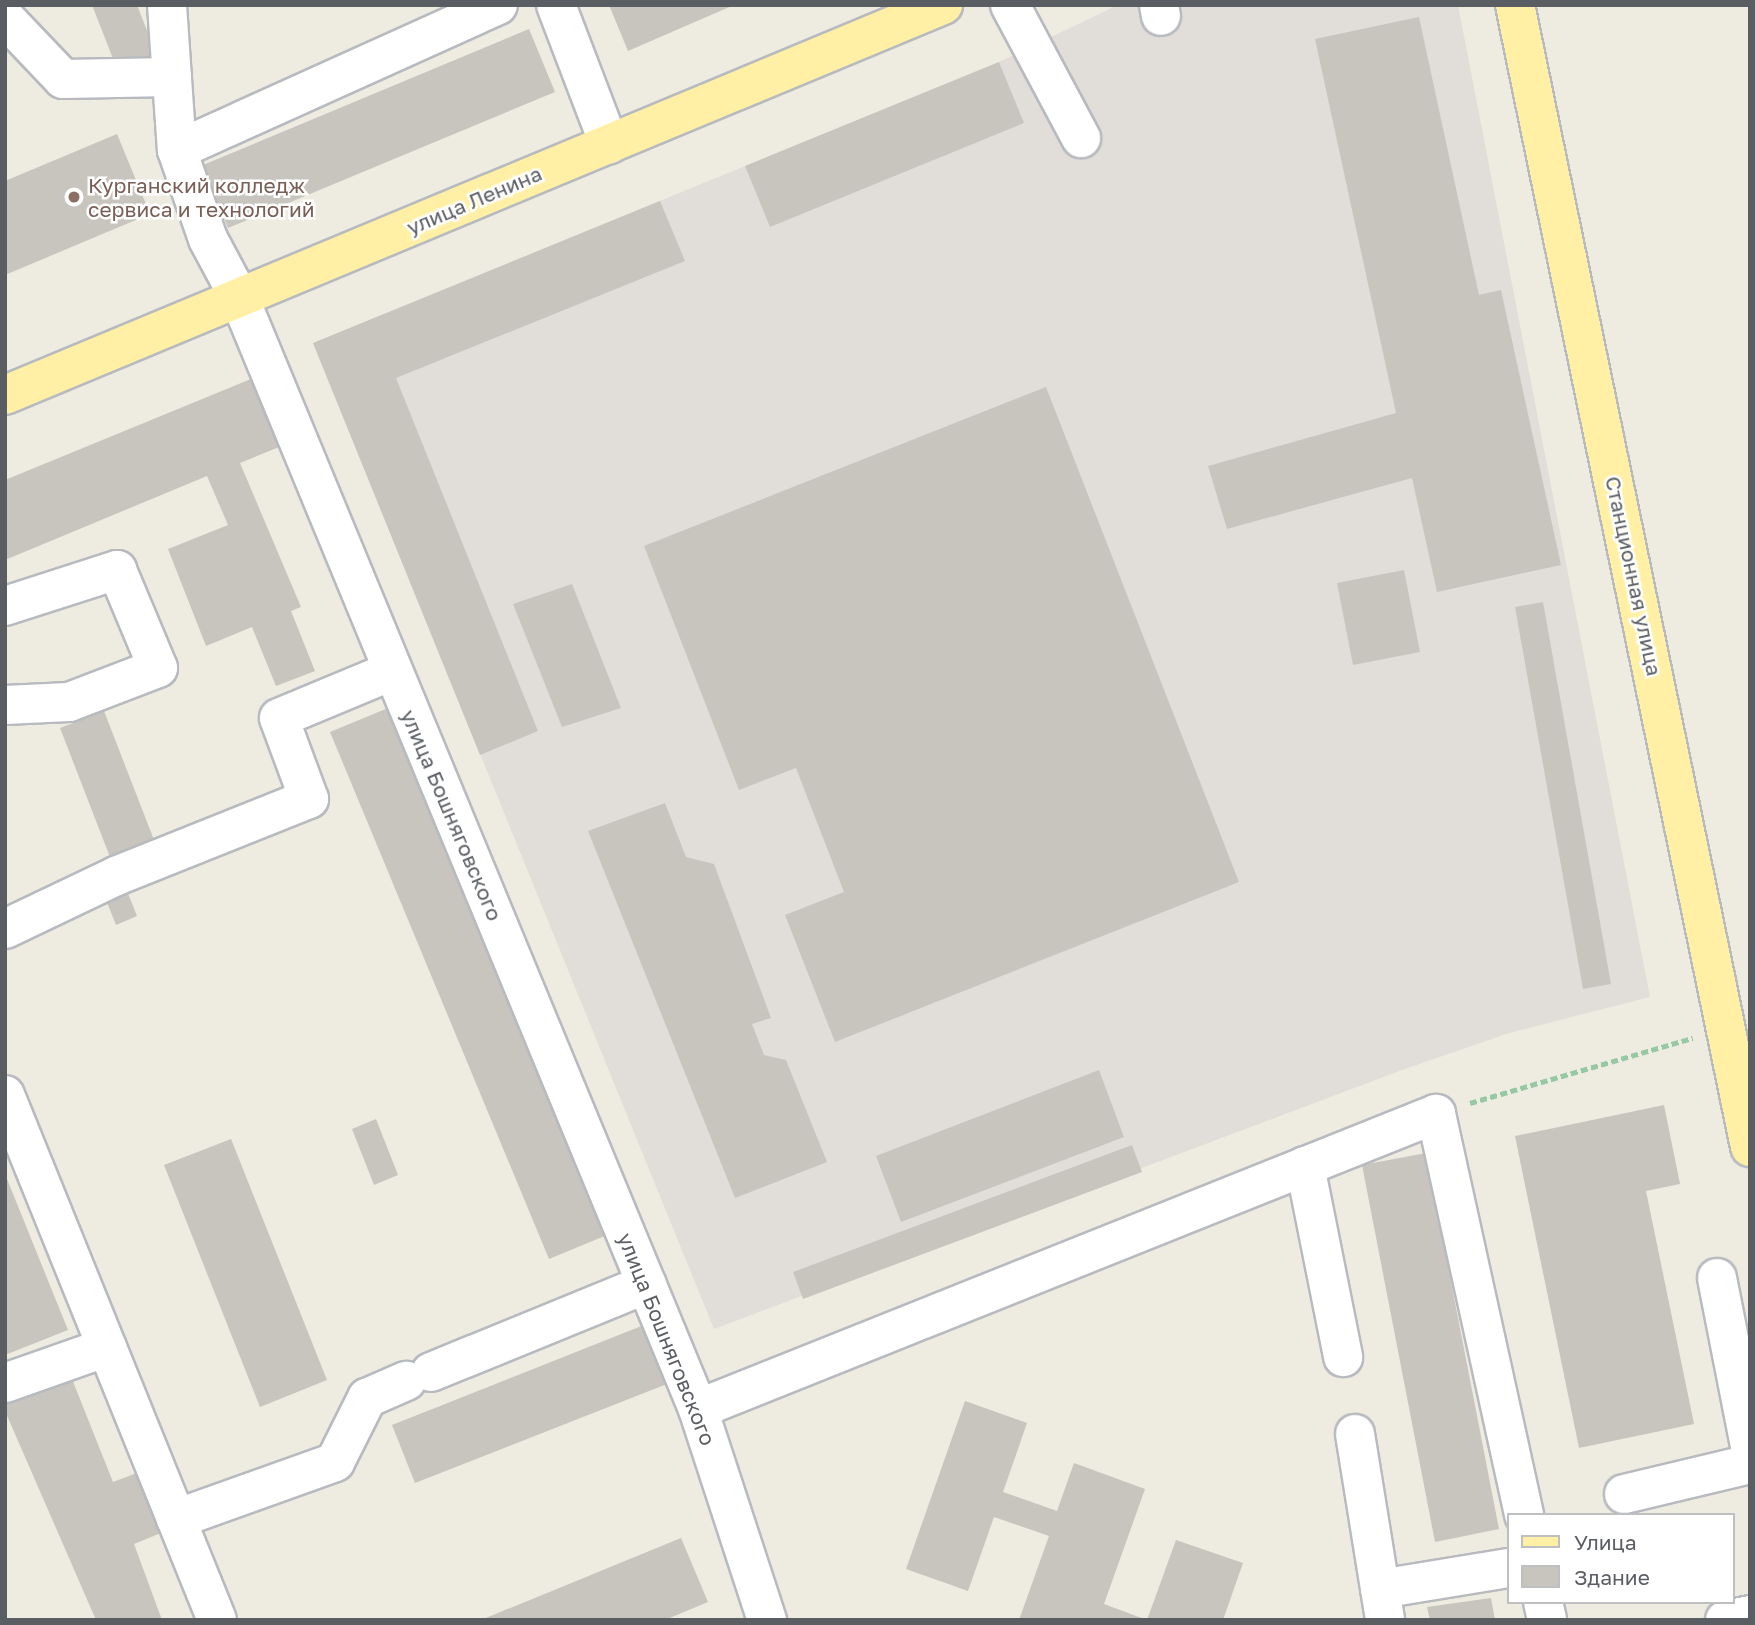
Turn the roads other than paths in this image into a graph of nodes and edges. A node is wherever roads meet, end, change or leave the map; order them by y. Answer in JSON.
{"nodes":[{"id":1,"x":167,"y":5,"type":"edge"},
{"id":2,"x":498,"y":5,"type":"edge"},
{"id":3,"x":556,"y":5,"type":"edge"},
{"id":4,"x":943,"y":5,"type":"edge"},
{"id":5,"x":1010,"y":5,"type":"edge"},
{"id":6,"x":1515,"y":5,"type":"edge"},
{"id":7,"x":5,"y":18,"type":"edge"},
{"id":8,"x":172,"y":77,"type":"junction"},
{"id":9,"x":1081,"y":138,"type":"dead end"},
{"id":10,"x":609,"y":144,"type":"junction"},
{"id":11,"x":177,"y":150,"type":"junction"},
{"id":12,"x":239,"y":297,"type":"junction"},
{"id":13,"x":5,"y":395,"type":"edge"},
{"id":14,"x":5,"y":606,"type":"edge"},
{"id":15,"x":392,"y":671,"type":"junction"},
{"id":16,"x":5,"y":705,"type":"edge"},
{"id":17,"x":5,"y":929,"type":"edge"},
{"id":18,"x":5,"y":1095,"type":"edge"},
{"id":19,"x":1750,"y":1147,"type":"edge"},
{"id":20,"x":1305,"y":1166,"type":"junction"},
{"id":21,"x":1717,"y":1278,"type":"dead end"},
{"id":22,"x":647,"y":1284,"type":"junction"},
{"id":23,"x":107,"y":1347,"type":"junction"},
{"id":24,"x":1343,"y":1357,"type":"dead end"},
{"id":25,"x":5,"y":1382,"type":"edge"},
{"id":26,"x":698,"y":1409,"type":"junction"},
{"id":27,"x":1355,"y":1434,"type":"dead end"},
{"id":28,"x":1750,"y":1446,"type":"edge"},
{"id":29,"x":1750,"y":1464,"type":"edge"},
{"id":30,"x":1623,"y":1494,"type":"dead end"},
{"id":31,"x":1524,"y":1513,"type":"edge"},
{"id":32,"x":176,"y":1519,"type":"junction"},
{"id":33,"x":1506,"y":1569,"type":"edge"},
{"id":34,"x":1383,"y":1604,"type":"edge"},
{"id":35,"x":1750,"y":1615,"type":"edge"},
{"id":36,"x":217,"y":1620,"type":"edge"},
{"id":37,"x":766,"y":1620,"type":"edge"},
{"id":38,"x":1725,"y":1620,"type":"edge"}],
"edges":[{"from":1,"to":8,"type":"lane","name":"улица Бошняговского"},
{"from":2,"to":11,"type":"lane"},
{"from":3,"to":10,"type":"lane"},
{"from":4,"to":10,"type":"main road","name":"улица Ленина"},
{"from":5,"to":9,"type":"lane"},
{"from":6,"to":19,"type":"main road","name":"Станционная улица"},
{"from":7,"to":8,"type":"lane"},
{"from":8,"to":11,"type":"lane","name":"улица Бошняговского"},
{"from":10,"to":12,"type":"main road","name":"улица Ленина"},
{"from":11,"to":12,"type":"lane","name":"улица Бошняговского"},
{"from":12,"to":13,"type":"main road","name":"улица Ленина"},
{"from":12,"to":15,"type":"lane","name":"улица Бошняговского"},
{"from":14,"to":16,"type":"lane"},
{"from":15,"to":17,"type":"lane"},
{"from":15,"to":22,"type":"lane","name":"улица Бошняговского"},
{"from":18,"to":23,"type":"lane"},
{"from":20,"to":24,"type":"lane"},
{"from":20,"to":26,"type":"lane"},
{"from":20,"to":31,"type":"lane"},
{"from":21,"to":28,"type":"lane"},
{"from":22,"to":26,"type":"lane","name":"улица Бошняговского"},
{"from":22,"to":32,"type":"lane"},
{"from":23,"to":25,"type":"lane"},
{"from":23,"to":32,"type":"lane"},
{"from":26,"to":37,"type":"lane","name":"улица Бошняговского"},
{"from":27,"to":34,"type":"lane"},
{"from":29,"to":30,"type":"lane"},
{"from":32,"to":36,"type":"lane"},
{"from":33,"to":34,"type":"lane"},
{"from":35,"to":38,"type":"lane"}]}
